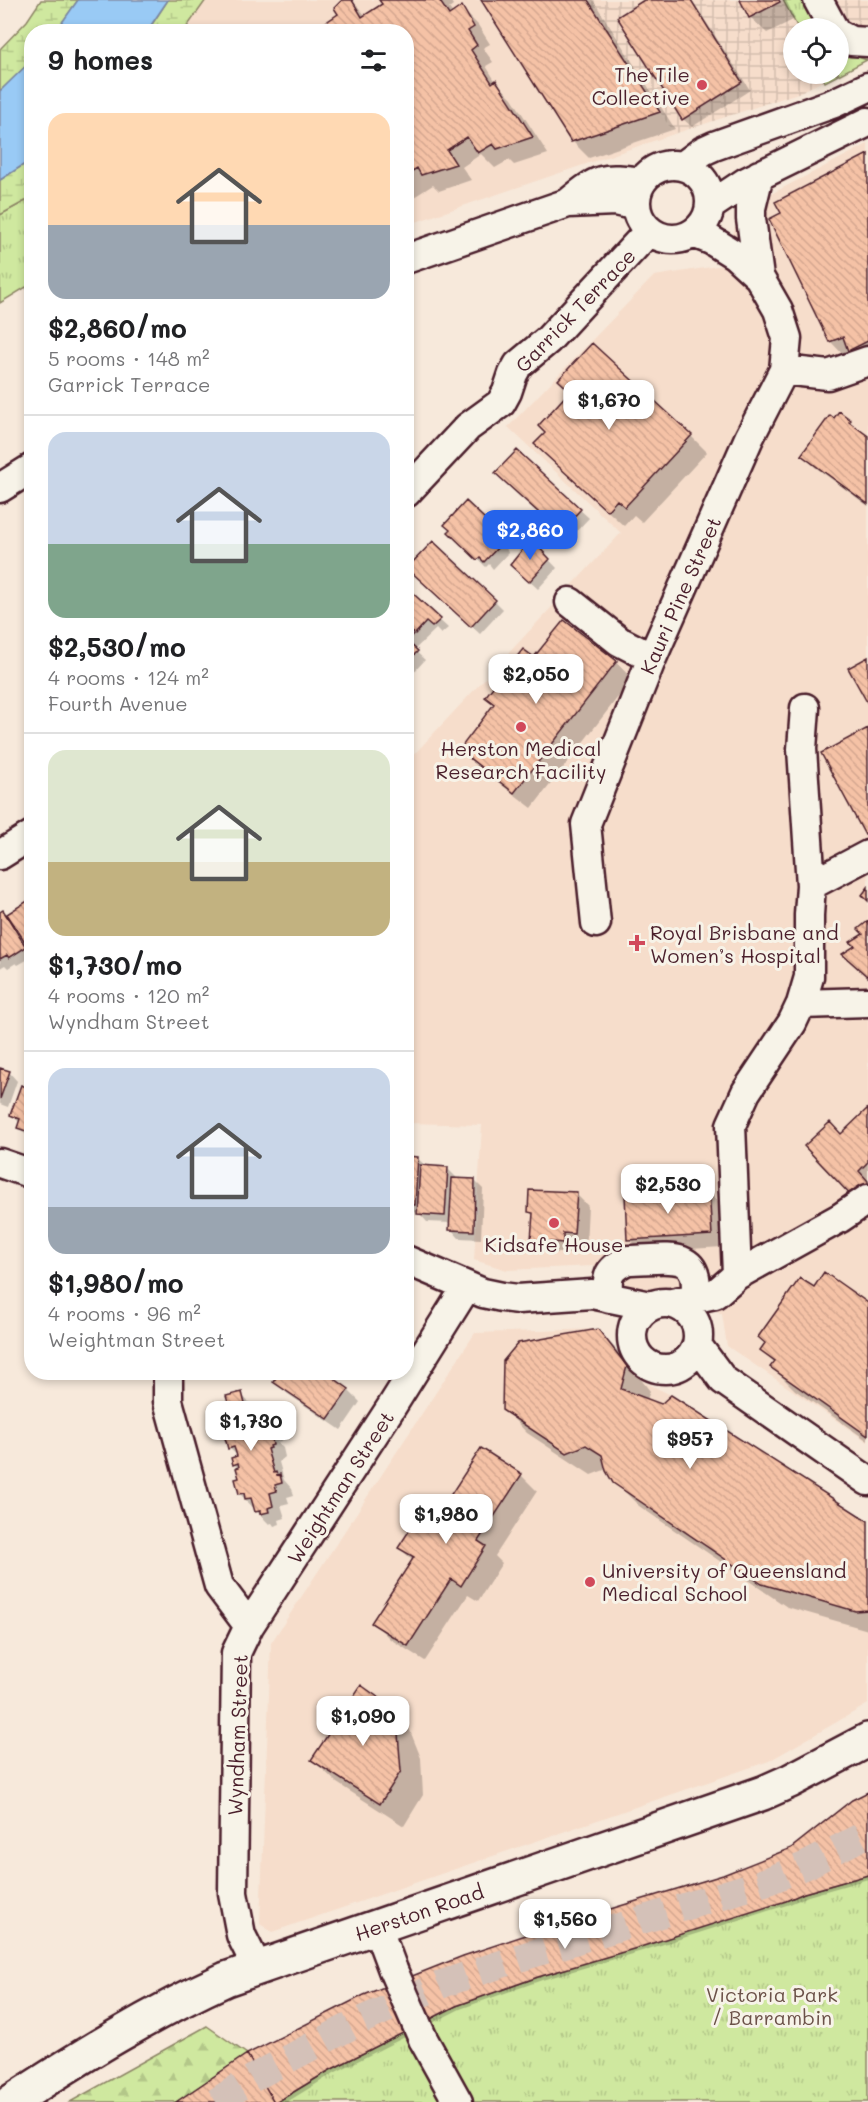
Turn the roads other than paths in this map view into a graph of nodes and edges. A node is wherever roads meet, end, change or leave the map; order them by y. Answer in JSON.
{"nodes":[{"id":1,"x":818,"y":0,"type":"edge"},
{"id":2,"x":828,"y":18,"type":"edge"},
{"id":3,"x":849,"y":40,"type":"edge"},
{"id":4,"x":868,"y":42,"type":"edge"},
{"id":5,"x":868,"y":87,"type":"edge"},
{"id":6,"x":826,"y":106,"type":"junction"},
{"id":7,"x":868,"y":122,"type":"edge"},
{"id":8,"x":820,"y":145,"type":"junction"},
{"id":9,"x":683,"y":166,"type":"junction"},
{"id":10,"x":759,"y":176,"type":"junction"},
{"id":11,"x":639,"y":194,"type":"junction"},
{"id":12,"x":710,"y":206,"type":"junction"},
{"id":13,"x":649,"y":231,"type":"junction"},
{"id":14,"x":693,"y":233,"type":"junction"},
{"id":15,"x":414,"y":256,"type":"edge"},
{"id":16,"x":759,"y":277,"type":"junction"},
{"id":17,"x":868,"y":361,"type":"edge"},
{"id":18,"x":784,"y":370,"type":"junction"},
{"id":19,"x":24,"y":473,"type":"edge"},
{"id":20,"x":414,"y":484,"type":"edge"},
{"id":21,"x":0,"y":488,"type":"edge"},
{"id":22,"x":570,"y":602,"type":"dead end"},
{"id":23,"x":652,"y":658,"type":"junction"},
{"id":24,"x":805,"y":708,"type":"dead end"},
{"id":25,"x":24,"y":840,"type":"edge"},
{"id":26,"x":0,"y":855,"type":"edge"},
{"id":27,"x":868,"y":855,"type":"edge"},
{"id":28,"x":811,"y":885,"type":"junction"},
{"id":29,"x":596,"y":923,"type":"dead end"},
{"id":30,"x":868,"y":1002,"type":"edge"},
{"id":31,"x":801,"y":1004,"type":"junction"},
{"id":32,"x":0,"y":1163,"type":"edge"},
{"id":33,"x":24,"y":1171,"type":"edge"},
{"id":34,"x":868,"y":1199,"type":"edge"},
{"id":35,"x":414,"y":1263,"type":"edge"},
{"id":36,"x":737,"y":1275,"type":"junction"},
{"id":37,"x":467,"y":1286,"type":"junction"},
{"id":38,"x":600,"y":1296,"type":"junction"},
{"id":39,"x":683,"y":1300,"type":"junction"},
{"id":40,"x":631,"y":1333,"type":"junction"},
{"id":41,"x":698,"y":1340,"type":"junction"},
{"id":42,"x":676,"y":1368,"type":"junction"},
{"id":43,"x":414,"y":1371,"type":"edge"},
{"id":44,"x":168,"y":1380,"type":"edge"},
{"id":45,"x":409,"y":1380,"type":"edge"},
{"id":46,"x":723,"y":1380,"type":"junction"},
{"id":47,"x":868,"y":1481,"type":"edge"},
{"id":48,"x":249,"y":1626,"type":"junction"},
{"id":49,"x":868,"y":1740,"type":"edge"},
{"id":50,"x":377,"y":1927,"type":"junction"},
{"id":51,"x":258,"y":1968,"type":"junction"},
{"id":52,"x":76,"y":2059,"type":"junction"},
{"id":53,"x":0,"y":2091,"type":"edge"},
{"id":54,"x":11,"y":2102,"type":"edge"},
{"id":55,"x":458,"y":2102,"type":"edge"}],
"edges":[{"from":1,"to":2,"type":"street"},
{"from":3,"to":4,"type":"street"},
{"from":5,"to":6,"type":"street"},
{"from":6,"to":8,"type":"street"},
{"from":6,"to":9,"type":"street"},
{"from":7,"to":8,"type":"street"},
{"from":8,"to":10,"type":"street"},
{"from":9,"to":11,"type":"street"},
{"from":9,"to":12,"type":"street"},
{"from":10,"to":12,"type":"street"},
{"from":10,"to":16,"type":"street"},
{"from":11,"to":13,"type":"street"},
{"from":11,"to":15,"type":"street"},
{"from":12,"to":14,"type":"street"},
{"from":13,"to":14,"type":"street"},
{"from":13,"to":20,"type":"street","name":"Garrick Terrace"},
{"from":14,"to":16,"type":"street"},
{"from":16,"to":18,"type":"street","name":"Kauri Pine Street"},
{"from":17,"to":18,"type":"street"},
{"from":18,"to":23,"type":"street","name":"Kauri Pine Street"},
{"from":19,"to":21,"type":"street"},
{"from":22,"to":23,"type":"street"},
{"from":23,"to":29,"type":"street","name":"Kauri Pine Street"},
{"from":24,"to":28,"type":"street"},
{"from":25,"to":26,"type":"street"},
{"from":27,"to":28,"type":"street"},
{"from":28,"to":31,"type":"street"},
{"from":30,"to":31,"type":"street"},
{"from":31,"to":36,"type":"street"},
{"from":32,"to":33,"type":"street"},
{"from":34,"to":36,"type":"street"},
{"from":35,"to":37,"type":"street"},
{"from":36,"to":39,"type":"street"},
{"from":37,"to":38,"type":"street"},
{"from":37,"to":43,"type":"street","name":"Weightman Street"},
{"from":38,"to":39,"type":"street"},
{"from":38,"to":39,"type":"street"},
{"from":38,"to":40,"type":"street"},
{"from":39,"to":40,"type":"street"},
{"from":39,"to":41,"type":"street"},
{"from":40,"to":42,"type":"street"},
{"from":41,"to":42,"type":"street"},
{"from":41,"to":46,"type":"street"},
{"from":42,"to":46,"type":"street"},
{"from":44,"to":48,"type":"street","name":"Wyndham Street"},
{"from":45,"to":48,"type":"street","name":"Weightman Street"},
{"from":46,"to":47,"type":"street"},
{"from":48,"to":51,"type":"street","name":"Wyndham Street"},
{"from":49,"to":50,"type":"main road","name":"Herston Road"},
{"from":50,"to":51,"type":"main road","name":"Herston Road"},
{"from":50,"to":55,"type":"street","bridge":true},
{"from":51,"to":52,"type":"main road","name":"Herston Road"},
{"from":52,"to":53,"type":"main road","name":"Herston Road"},
{"from":52,"to":54,"type":"main road","name":"Herston Road"}]}
